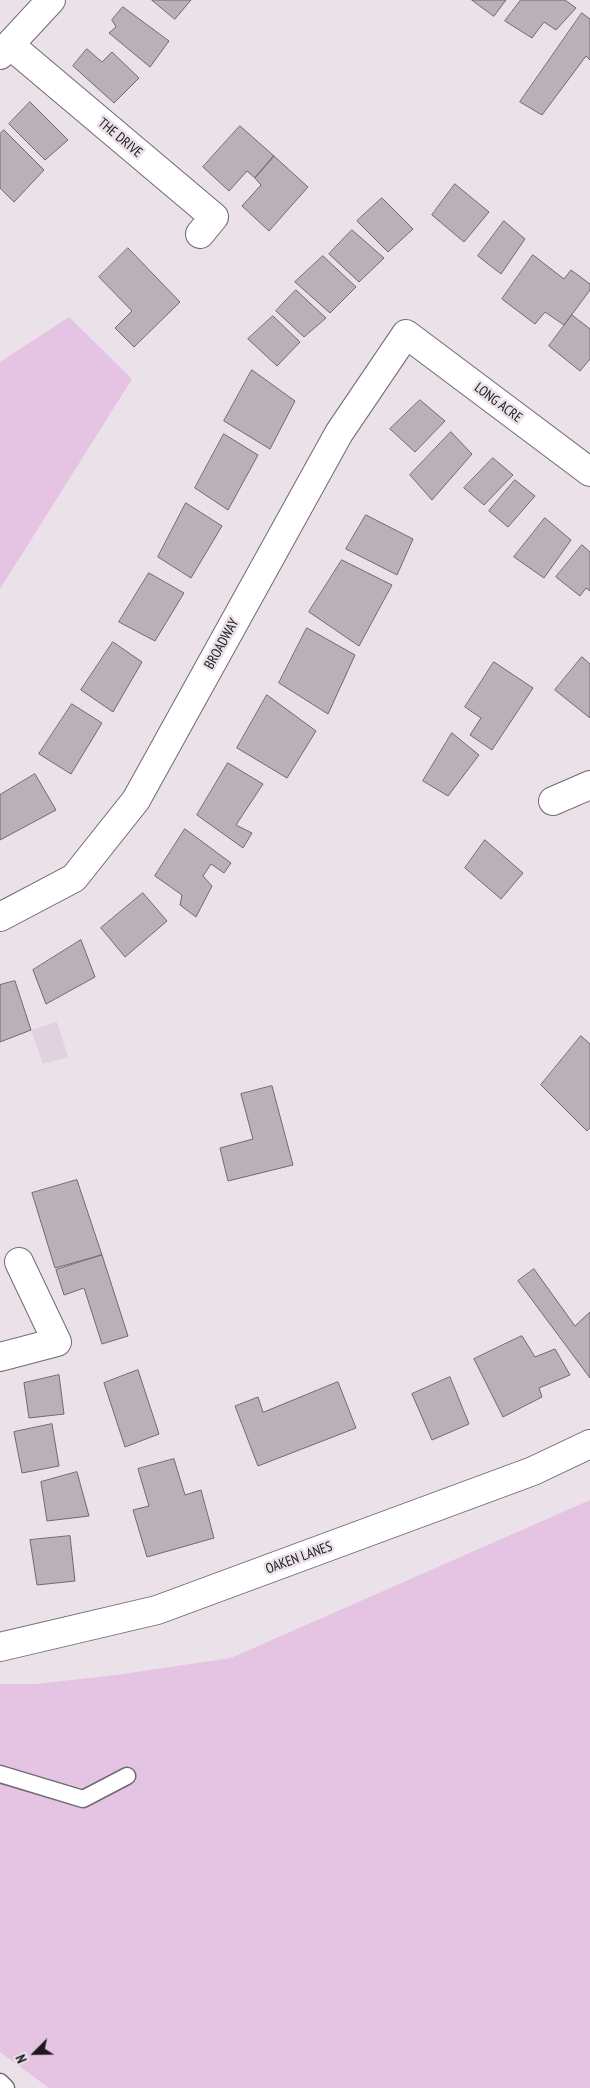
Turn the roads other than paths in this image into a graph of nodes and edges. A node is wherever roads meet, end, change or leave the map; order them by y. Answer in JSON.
{"nodes":[{"id":1,"x":51,"y":0,"type":"edge"},
{"id":2,"x":5,"y":50,"type":"edge"},
{"id":3,"x":200,"y":234,"type":"dead end"},
{"id":4,"x":406,"y":334,"type":"joint"},
{"id":5,"x":590,"y":472,"type":"edge"},
{"id":6,"x":590,"y":785,"type":"edge"},
{"id":7,"x":552,"y":801,"type":"dead end"},
{"id":8,"x":0,"y":917,"type":"edge"},
{"id":9,"x":19,"y":1262,"type":"dead end"},
{"id":10,"x":0,"y":1357,"type":"edge"},
{"id":11,"x":590,"y":1444,"type":"edge"},
{"id":12,"x":0,"y":1647,"type":"edge"},
{"id":13,"x":0,"y":1774,"type":"edge"},
{"id":14,"x":127,"y":1776,"type":"dead end"},
{"id":15,"x":0,"y":2082,"type":"edge"},
{"id":16,"x":6,"y":2088,"type":"edge"}],
"edges":[{"from":1,"to":2,"type":"street"},
{"from":2,"to":3,"type":"street","name":"THE DRIVE"},
{"from":4,"to":5,"type":"street","name":"LONG ACRE"},
{"from":4,"to":8,"type":"street","name":"BROADWAY"},
{"from":6,"to":7,"type":"street"},
{"from":9,"to":10,"type":"street"},
{"from":11,"to":12,"type":"street","name":"OAKEN LANES"},
{"from":13,"to":14,"type":"lane"},
{"from":15,"to":16,"type":"lane"}]}
